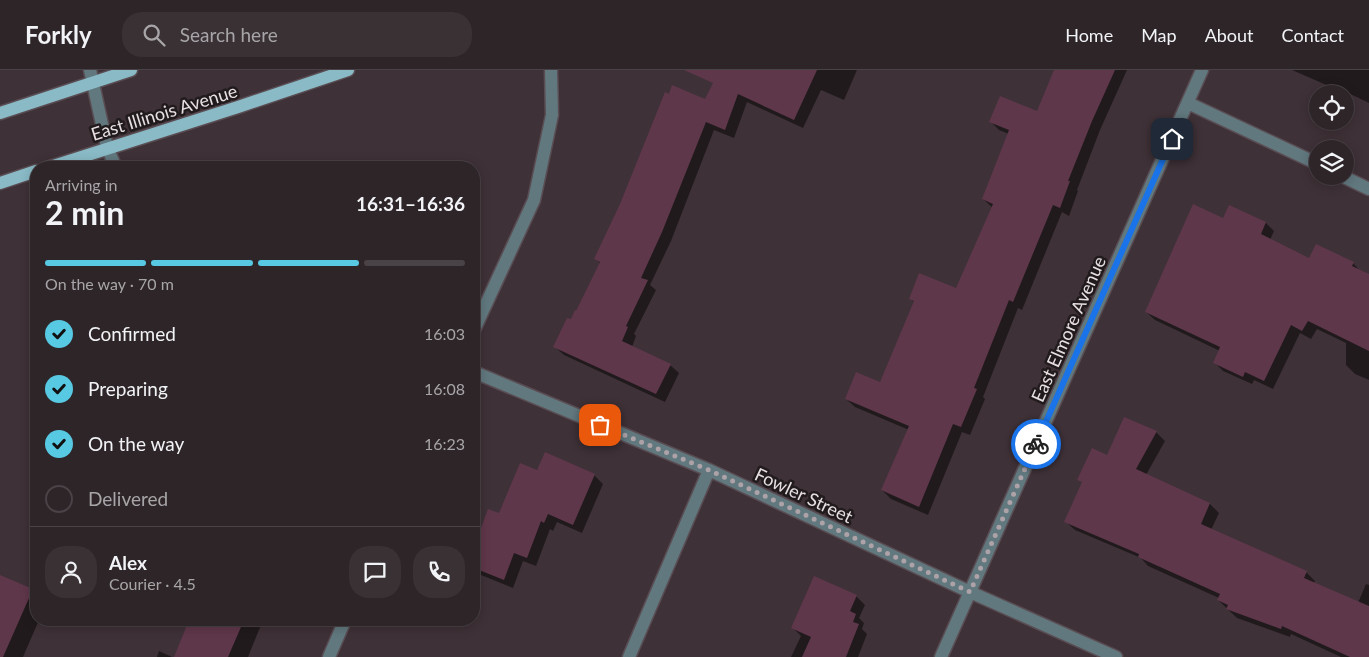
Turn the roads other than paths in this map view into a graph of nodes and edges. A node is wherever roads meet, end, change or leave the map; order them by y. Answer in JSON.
{"nodes":[{"id":1,"x":131,"y":70,"type":"edge"},
{"id":2,"x":348,"y":70,"type":"edge"},
{"id":3,"x":551,"y":70,"type":"edge"},
{"id":4,"x":1202,"y":70,"type":"edge"},
{"id":5,"x":91,"y":76,"type":"edge"},
{"id":6,"x":1188,"y":103,"type":"junction"},
{"id":7,"x":0,"y":113,"type":"edge"},
{"id":8,"x":107,"y":147,"type":"junction"},
{"id":9,"x":1309,"y":160,"type":"edge"},
{"id":10,"x":67,"y":161,"type":"edge"},
{"id":11,"x":113,"y":161,"type":"edge"},
{"id":12,"x":30,"y":173,"type":"edge"},
{"id":13,"x":1354,"y":182,"type":"edge"},
{"id":14,"x":0,"y":183,"type":"edge"},
{"id":15,"x":1369,"y":189,"type":"edge"},
{"id":16,"x":480,"y":317,"type":"edge"},
{"id":17,"x":480,"y":375,"type":"edge"},
{"id":18,"x":709,"y":470,"type":"junction"},
{"id":19,"x":970,"y":592,"type":"junction"},
{"id":20,"x":342,"y":626,"type":"edge"},
{"id":21,"x":329,"y":657,"type":"edge"},
{"id":22,"x":629,"y":657,"type":"edge"},
{"id":23,"x":941,"y":657,"type":"edge"},
{"id":24,"x":1116,"y":657,"type":"edge"}],
"edges":[{"from":1,"to":5,"type":"main road"},
{"from":2,"to":8,"type":"main road","name":"East Illinois Avenue"},
{"from":3,"to":16,"type":"street"},
{"from":4,"to":6,"type":"street","name":"East Elmore Avenue"},
{"from":5,"to":7,"type":"main road"},
{"from":5,"to":8,"type":"street"},
{"from":6,"to":9,"type":"street"},
{"from":6,"to":19,"type":"street","name":"East Elmore Avenue"},
{"from":8,"to":10,"type":"main road","name":"East Illinois Avenue"},
{"from":8,"to":11,"type":"street"},
{"from":12,"to":14,"type":"main road"},
{"from":13,"to":15,"type":"street"},
{"from":17,"to":18,"type":"street","name":"Fowler Street"},
{"from":18,"to":19,"type":"street","name":"Fowler Street"},
{"from":18,"to":22,"type":"street"},
{"from":19,"to":23,"type":"street","name":"East Elmore Avenue"},
{"from":19,"to":24,"type":"street","name":"Fowler Street"},
{"from":20,"to":21,"type":"street"}]}
